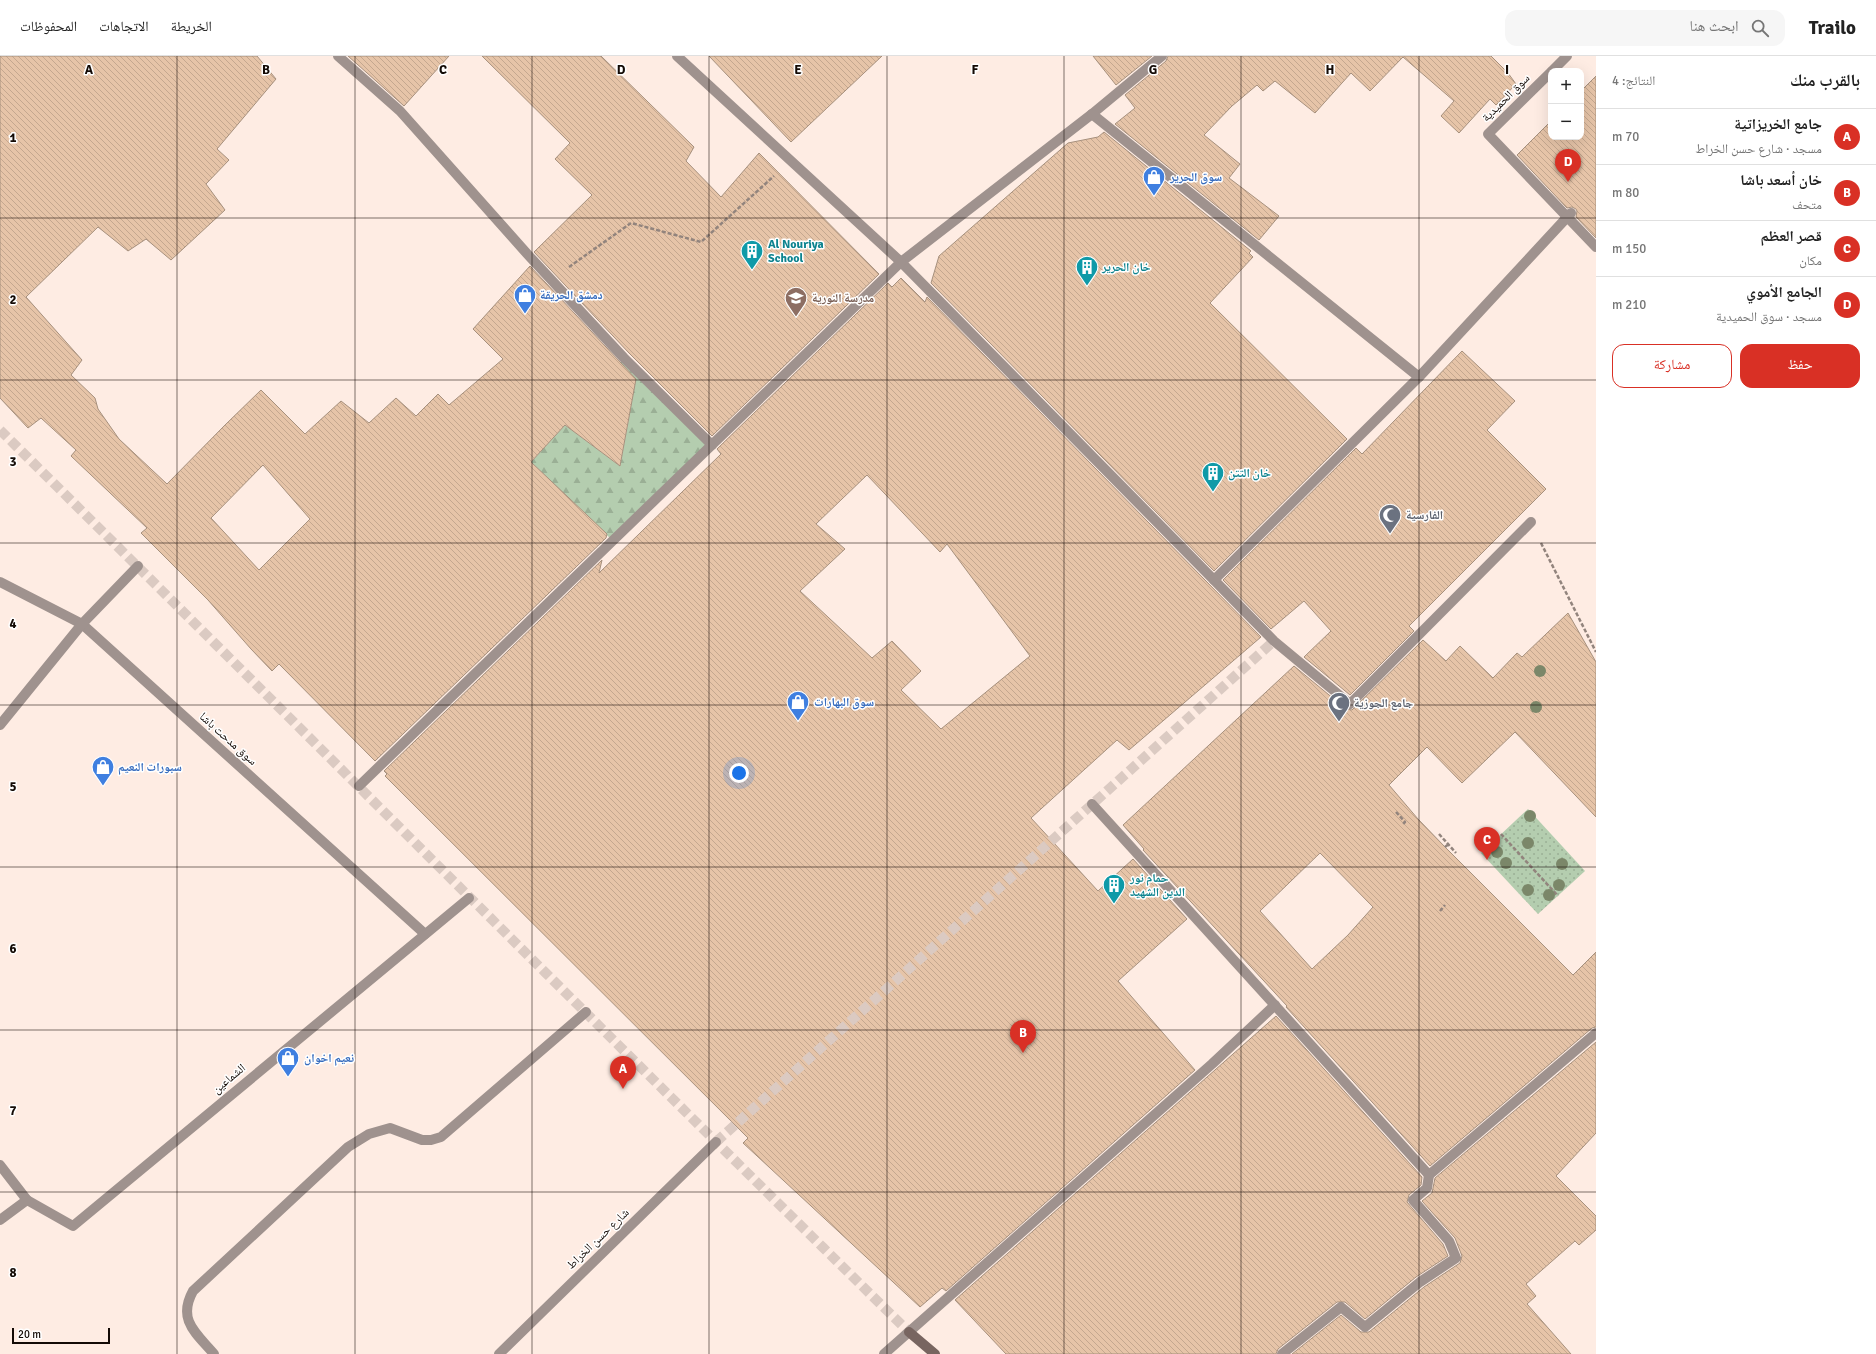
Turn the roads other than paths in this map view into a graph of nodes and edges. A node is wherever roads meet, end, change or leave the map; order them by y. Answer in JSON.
{"nodes":[{"id":1,"x":338,"y":56,"type":"edge"},
{"id":2,"x":677,"y":56,"type":"edge"},
{"id":3,"x":1162,"y":56,"type":"edge"},
{"id":4,"x":1567,"y":56,"type":"edge"},
{"id":5,"x":1554,"y":68,"type":"edge"},
{"id":6,"x":1548,"y":74,"type":"edge"},
{"id":7,"x":1092,"y":114,"type":"junction"},
{"id":8,"x":1570,"y":215,"type":"junction"},
{"id":9,"x":1596,"y":247,"type":"edge"},
{"id":10,"x":901,"y":262,"type":"junction"},
{"id":11,"x":1419,"y":377,"type":"junction"},
{"id":12,"x":712,"y":445,"type":"junction"},
{"id":13,"x":1531,"y":522,"type":"road end"},
{"id":14,"x":138,"y":566,"type":"dead end"},
{"id":15,"x":1214,"y":580,"type":"junction"},
{"id":16,"x":0,"y":582,"type":"edge"},
{"id":17,"x":82,"y":624,"type":"junction"},
{"id":18,"x":0,"y":724,"type":"edge"},
{"id":19,"x":360,"y":786,"type":"dead end"},
{"id":20,"x":1092,"y":804,"type":"dead end"},
{"id":21,"x":469,"y":898,"type":"dead end"},
{"id":22,"x":424,"y":934,"type":"junction"},
{"id":23,"x":1275,"y":1005,"type":"junction"},
{"id":24,"x":586,"y":1012,"type":"dead end"},
{"id":25,"x":1596,"y":1033,"type":"edge"},
{"id":26,"x":716,"y":1142,"type":"tunnel mouth"},
{"id":27,"x":0,"y":1165,"type":"edge"},
{"id":28,"x":1429,"y":1175,"type":"junction"},
{"id":29,"x":27,"y":1200,"type":"junction"},
{"id":30,"x":0,"y":1220,"type":"edge"},
{"id":31,"x":909,"y":1332,"type":"junction"},
{"id":32,"x":214,"y":1354,"type":"edge"},
{"id":33,"x":499,"y":1354,"type":"edge"},
{"id":34,"x":884,"y":1354,"type":"edge"},
{"id":35,"x":935,"y":1354,"type":"edge"},
{"id":36,"x":1282,"y":1354,"type":"edge"}],
"edges":[{"from":1,"to":12,"type":"street"},
{"from":2,"to":10,"type":"street"},
{"from":3,"to":7,"type":"street"},
{"from":4,"to":5,"type":"street","name":"سوق الحميدية"},
{"from":6,"to":8,"type":"street","name":"سوق الحميدية"},
{"from":7,"to":10,"type":"street"},
{"from":7,"to":11,"type":"street"},
{"from":8,"to":9,"type":"street","name":"سوق الحميدية"},
{"from":8,"to":11,"type":"street"},
{"from":10,"to":12,"type":"street"},
{"from":10,"to":15,"type":"street"},
{"from":11,"to":15,"type":"street"},
{"from":12,"to":19,"type":"street"},
{"from":13,"to":15,"type":"street"},
{"from":14,"to":17,"type":"street"},
{"from":16,"to":17,"type":"street","name":"سوق مدحت باشا"},
{"from":17,"to":18,"type":"street"},
{"from":17,"to":22,"type":"street","name":"سوق مدحت باشا"},
{"from":20,"to":23,"type":"street"},
{"from":21,"to":22,"type":"street","name":"الشماعين"},
{"from":22,"to":29,"type":"street","name":"الشماعين"},
{"from":23,"to":28,"type":"street"},
{"from":23,"to":31,"type":"street"},
{"from":24,"to":32,"type":"street"},
{"from":25,"to":28,"type":"street"},
{"from":26,"to":33,"type":"street","name":"شارع حسن الخراط"},
{"from":27,"to":29,"type":"street"},
{"from":28,"to":36,"type":"street"},
{"from":29,"to":30,"type":"street"},
{"from":31,"to":34,"type":"street"},
{"from":31,"to":35,"type":"street"}]}
